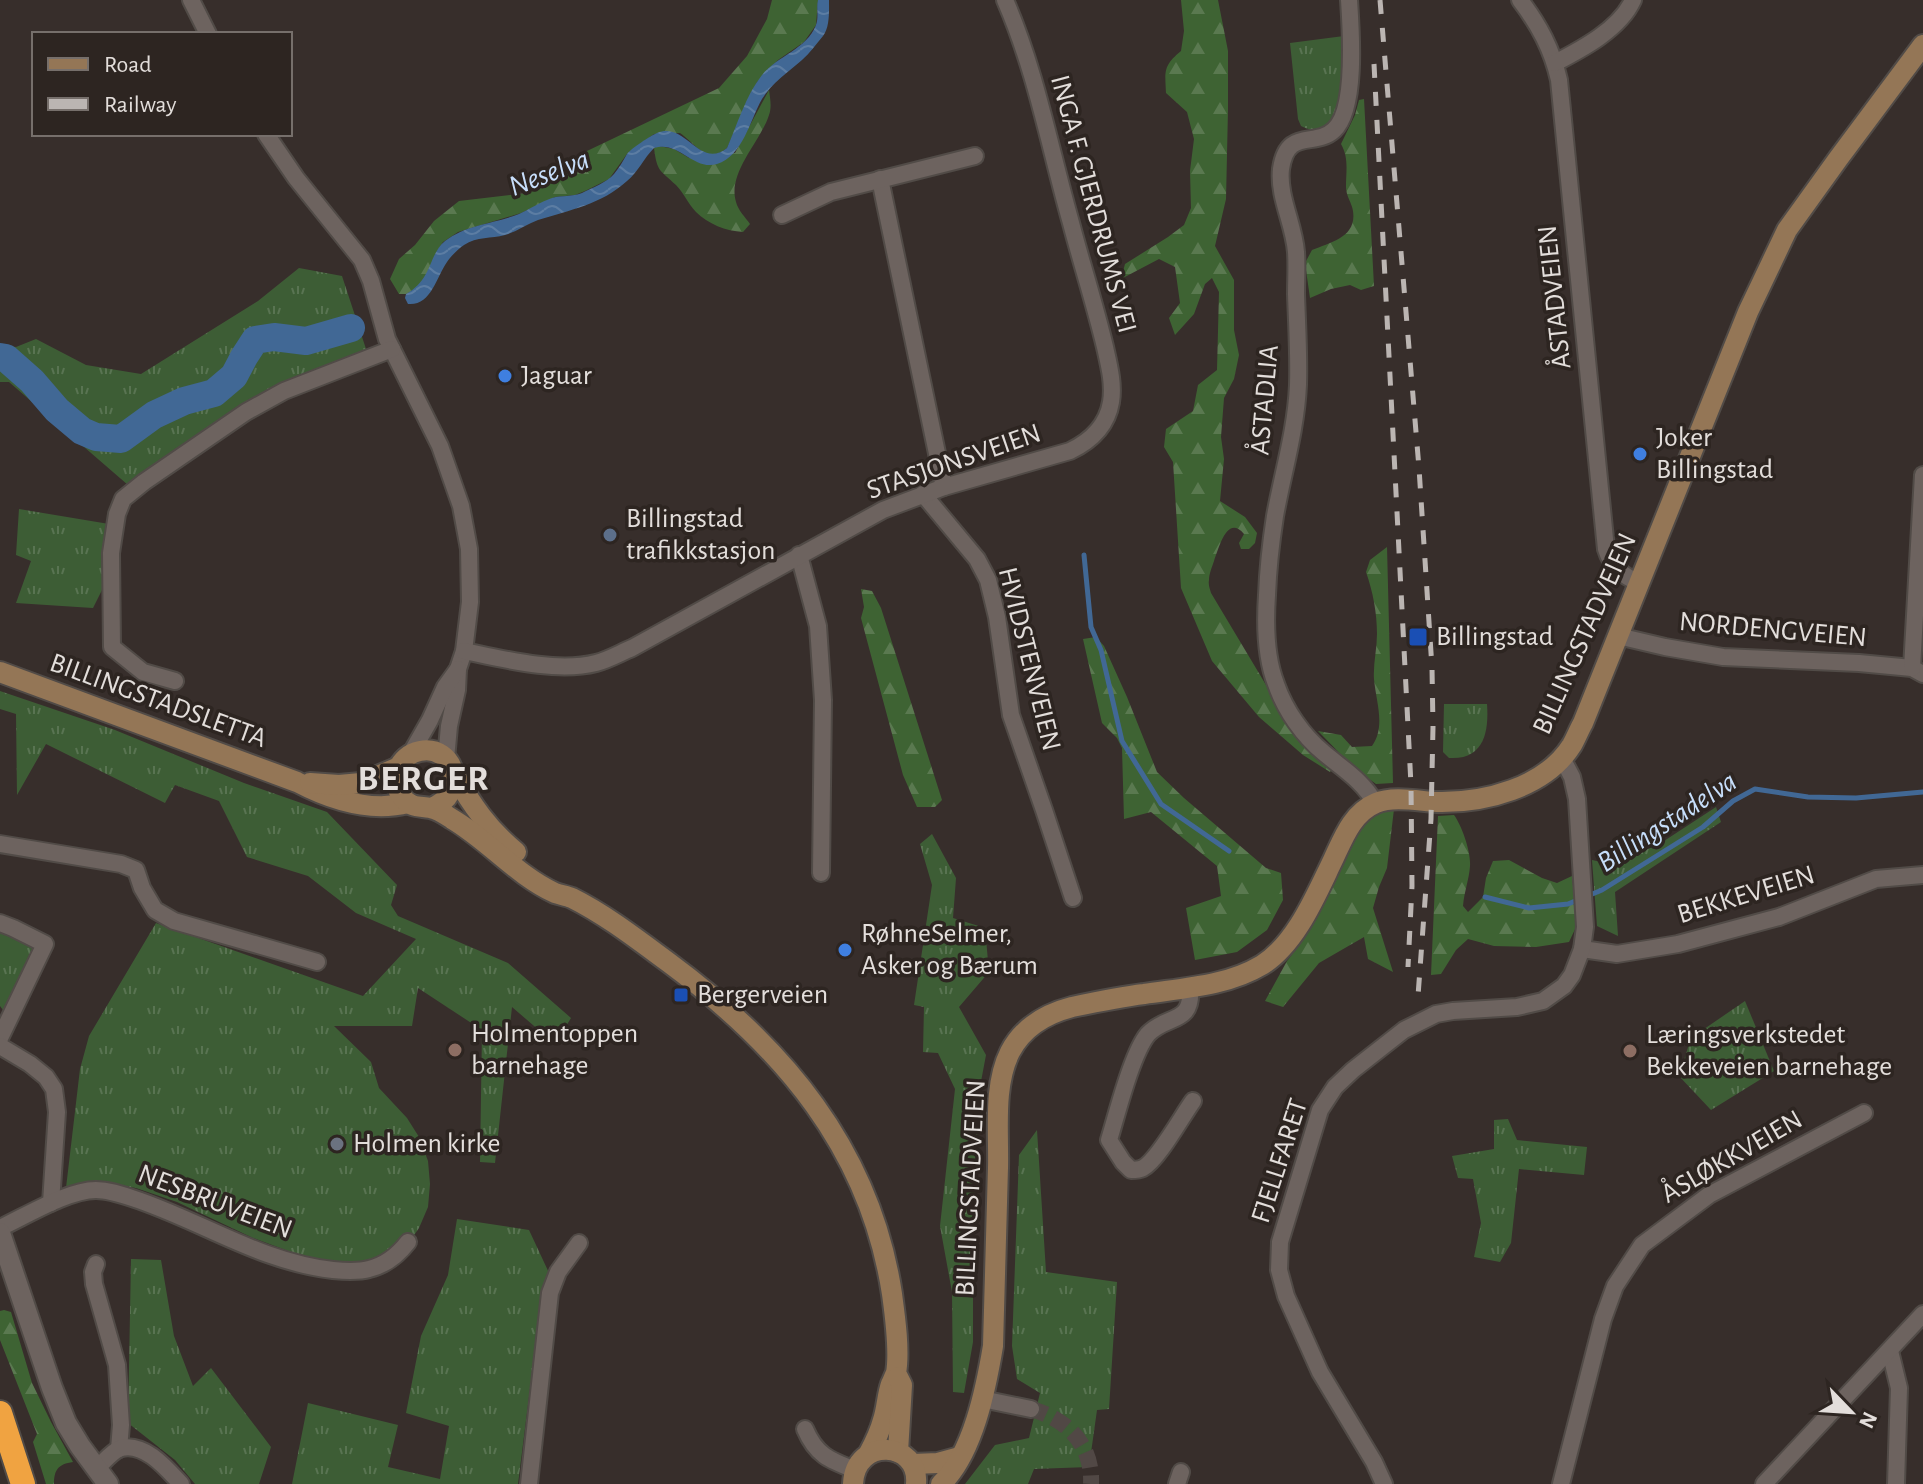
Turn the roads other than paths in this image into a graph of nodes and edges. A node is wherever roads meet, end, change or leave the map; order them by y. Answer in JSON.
{"nodes":[{"id":1,"x":191,"y":0,"type":"edge"},
{"id":2,"x":1005,"y":0,"type":"edge"},
{"id":3,"x":1349,"y":0,"type":"edge"},
{"id":4,"x":1520,"y":0,"type":"edge"},
{"id":5,"x":1633,"y":0,"type":"edge"},
{"id":6,"x":207,"y":32,"type":"edge"},
{"id":7,"x":1923,"y":45,"type":"edge"},
{"id":8,"x":1555,"y":63,"type":"junction"},
{"id":9,"x":267,"y":136,"type":"edge"},
{"id":10,"x":975,"y":156,"type":"dead end"},
{"id":11,"x":880,"y":179,"type":"junction"},
{"id":12,"x":782,"y":215,"type":"dead end"},
{"id":13,"x":390,"y":344,"type":"junction"},
{"id":14,"x":1103,"y":424,"type":"joint"},
{"id":15,"x":1923,"y":475,"type":"edge"},
{"id":16,"x":944,"y":487,"type":"junction"},
{"id":17,"x":923,"y":494,"type":"junction"},
{"id":18,"x":799,"y":555,"type":"junction"},
{"id":19,"x":1640,"y":583,"type":"junction"},
{"id":20,"x":1618,"y":636,"type":"junction"},
{"id":21,"x":464,"y":651,"type":"junction"},
{"id":22,"x":458,"y":669,"type":"junction"},
{"id":23,"x":1918,"y":671,"type":"edge"},
{"id":24,"x":0,"y":672,"type":"edge"},
{"id":25,"x":175,"y":681,"type":"dead end"},
{"id":26,"x":1562,"y":758,"type":"junction"},
{"id":27,"x":404,"y":761,"type":"junction"},
{"id":28,"x":450,"y":767,"type":"junction"},
{"id":29,"x":297,"y":782,"type":"junction"},
{"id":30,"x":408,"y":803,"type":"junction"},
{"id":31,"x":1375,"y":803,"type":"junction"},
{"id":32,"x":431,"y":808,"type":"junction"},
{"id":33,"x":0,"y":844,"type":"edge"},
{"id":34,"x":821,"y":873,"type":"dead end"},
{"id":35,"x":1923,"y":875,"type":"edge"},
{"id":36,"x":571,"y":898,"type":"junction"},
{"id":37,"x":1073,"y":898,"type":"dead end"},
{"id":38,"x":0,"y":923,"type":"edge"},
{"id":39,"x":1582,"y":949,"type":"junction"},
{"id":40,"x":317,"y":962,"type":"dead end"},
{"id":41,"x":1190,"y":988,"type":"junction"},
{"id":42,"x":0,"y":1038,"type":"edge"},
{"id":43,"x":0,"y":1046,"type":"edge"},
{"id":44,"x":1193,"y":1101,"type":"dead end"},
{"id":45,"x":1864,"y":1113,"type":"dead end"},
{"id":46,"x":51,"y":1203,"type":"junction"},
{"id":47,"x":0,"y":1230,"type":"edge"},
{"id":48,"x":408,"y":1242,"type":"dead end"},
{"id":49,"x":579,"y":1243,"type":"dead end"},
{"id":50,"x":96,"y":1264,"type":"dead end"},
{"id":51,"x":1923,"y":1314,"type":"edge"},
{"id":52,"x":1890,"y":1351,"type":"junction"},
{"id":53,"x":896,"y":1373,"type":"junction"},
{"id":54,"x":982,"y":1399,"type":"junction"},
{"id":55,"x":1031,"y":1409,"type":"tunnel mouth"},
{"id":56,"x":0,"y":1413,"type":"edge"},
{"id":57,"x":805,"y":1429,"type":"dead end"},
{"id":58,"x":119,"y":1449,"type":"junction"},
{"id":59,"x":869,"y":1453,"type":"junction"},
{"id":60,"x":960,"y":1457,"type":"junction"},
{"id":61,"x":909,"y":1467,"type":"edge"},
{"id":62,"x":102,"y":1476,"type":"edge"},
{"id":63,"x":854,"y":1477,"type":"edge"},
{"id":64,"x":23,"y":1484,"type":"edge"},
{"id":65,"x":181,"y":1484,"type":"edge"},
{"id":66,"x":529,"y":1484,"type":"edge"},
{"id":67,"x":941,"y":1484,"type":"edge"},
{"id":68,"x":1384,"y":1484,"type":"edge"},
{"id":69,"x":1561,"y":1484,"type":"edge"},
{"id":70,"x":1764,"y":1484,"type":"edge"},
{"id":71,"x":1896,"y":1484,"type":"edge"}],
"edges":[{"from":1,"to":6,"type":"street"},
{"from":2,"to":14,"type":"street","name":"INGA F. GJERDRUMS VEI"},
{"from":3,"to":31,"type":"street","name":"ÅSTADLIA"},
{"from":4,"to":8,"type":"street","name":"ÅSTADVEIEN"},
{"from":5,"to":8,"type":"street"},
{"from":7,"to":19,"type":"main road","name":"BILLINGSTADVEIEN"},
{"from":8,"to":19,"type":"street","name":"ÅSTADVEIEN"},
{"from":9,"to":13,"type":"street"},
{"from":10,"to":11,"type":"street"},
{"from":11,"to":12,"type":"street"},
{"from":11,"to":16,"type":"street"},
{"from":13,"to":21,"type":"street"},
{"from":13,"to":25,"type":"street"},
{"from":14,"to":16,"type":"street","name":"STASJONSVEIEN"},
{"from":15,"to":23,"type":"street"},
{"from":16,"to":17,"type":"street","name":"STASJONSVEIEN"},
{"from":17,"to":18,"type":"street","name":"STASJONSVEIEN"},
{"from":17,"to":37,"type":"street","name":"HVIDSTENVEIEN"},
{"from":18,"to":21,"type":"street","name":"STASJONSVEIEN"},
{"from":18,"to":34,"type":"street"},
{"from":19,"to":20,"type":"main road","name":"BILLINGSTADVEIEN"},
{"from":20,"to":23,"type":"street","name":"NORDENGVEIEN"},
{"from":20,"to":26,"type":"main road","name":"BILLINGSTADVEIEN"},
{"from":21,"to":22,"type":"street"},
{"from":22,"to":27,"type":"street"},
{"from":22,"to":28,"type":"street"},
{"from":24,"to":29,"type":"main road","name":"BILLINGSTADSLETTA"},
{"from":26,"to":31,"type":"main road","name":"BILLINGSTADVEIEN"},
{"from":26,"to":39,"type":"street","name":"FJELLFARET"},
{"from":27,"to":28,"type":"main road"},
{"from":27,"to":29,"type":"main road","name":"BILLINGSTADSLETTA"},
{"from":27,"to":30,"type":"main road"},
{"from":28,"to":32,"type":"main road"},
{"from":28,"to":36,"type":"main road"},
{"from":29,"to":30,"type":"main road","name":"BILLINGSTADSLETTA"},
{"from":30,"to":32,"type":"main road"},
{"from":31,"to":41,"type":"main road","name":"BILLINGSTADVEIEN"},
{"from":32,"to":36,"type":"main road"},
{"from":33,"to":40,"type":"street"},
{"from":35,"to":39,"type":"street","name":"BEKKEVEIEN"},
{"from":36,"to":53,"type":"main road"},
{"from":38,"to":42,"type":"street"},
{"from":39,"to":68,"type":"street","name":"FJELLFARET"},
{"from":41,"to":44,"type":"street"},
{"from":41,"to":54,"type":"main road","name":"BILLINGSTADVEIEN"},
{"from":43,"to":46,"type":"street"},
{"from":45,"to":69,"type":"street","name":"ÅSLØKKVEIEN"},
{"from":46,"to":47,"type":"street","name":"NESBRUVEIEN"},
{"from":46,"to":48,"type":"street","name":"NESBRUVEIEN"},
{"from":47,"to":62,"type":"street","name":"NESBRUVEIEN"},
{"from":49,"to":66,"type":"street"},
{"from":50,"to":58,"type":"street"},
{"from":51,"to":52,"type":"street"},
{"from":52,"to":70,"type":"street"},
{"from":52,"to":71,"type":"street"},
{"from":53,"to":59,"type":"main road"},
{"from":53,"to":61,"type":"main road"},
{"from":54,"to":55,"type":"street"},
{"from":54,"to":60,"type":"main road","name":"BILLINGSTADVEIEN"},
{"from":56,"to":64,"type":"highway"},
{"from":57,"to":63,"type":"street"},
{"from":58,"to":62,"type":"street","name":"NESBRUVEIEN"},
{"from":58,"to":65,"type":"street"},
{"from":59,"to":61,"type":"main road"},
{"from":59,"to":63,"type":"main road"},
{"from":60,"to":61,"type":"main road"},
{"from":60,"to":67,"type":"main road","name":"BILLINGSTADVEIEN"}]}
